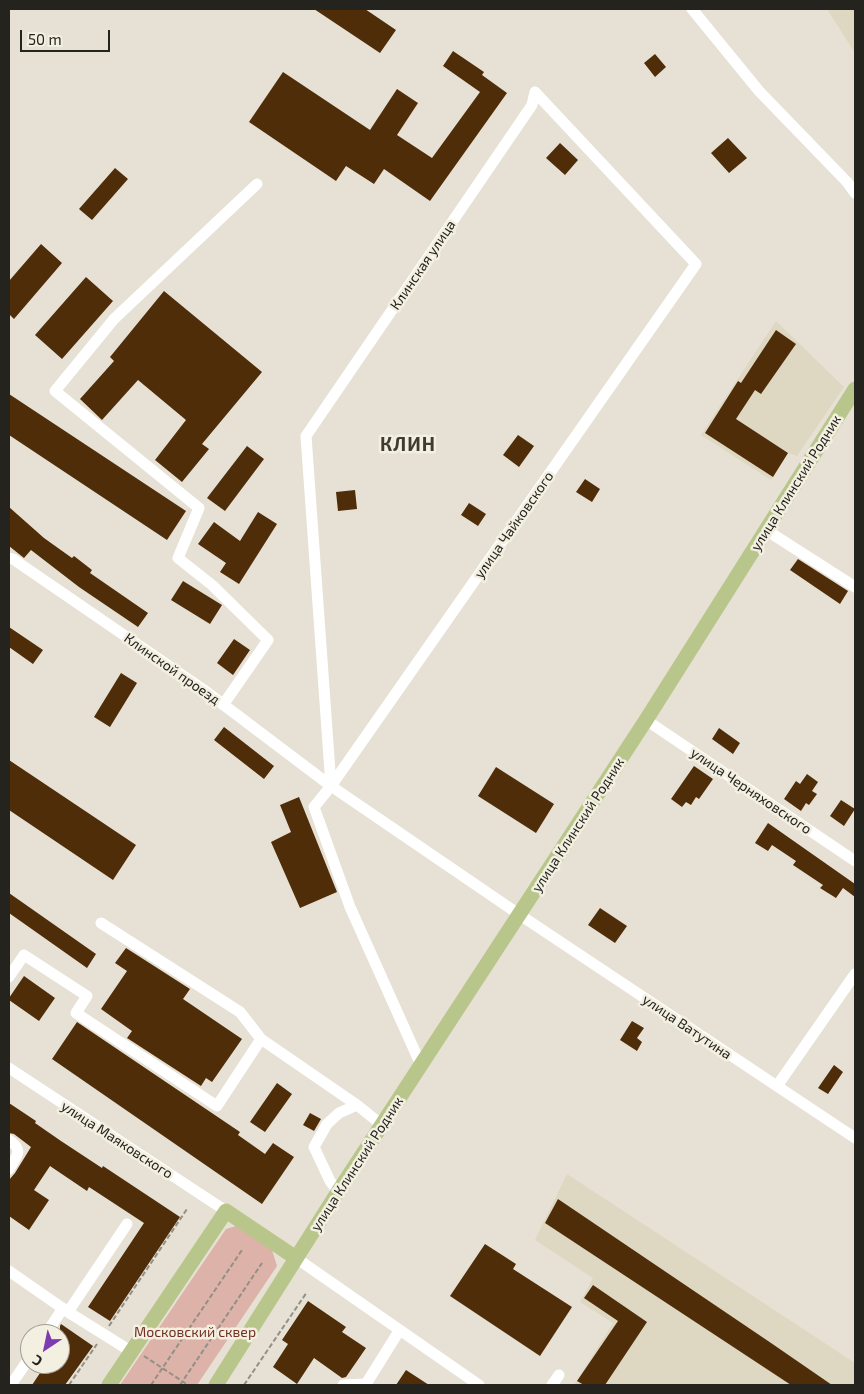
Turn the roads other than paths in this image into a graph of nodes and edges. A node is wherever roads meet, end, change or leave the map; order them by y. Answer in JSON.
{"nodes":[{"id":1,"x":692,"y":9,"type":"edge"},
{"id":2,"x":257,"y":184,"type":"dead end"},
{"id":3,"x":855,"y":193,"type":"edge"},
{"id":4,"x":696,"y":264,"type":"joint"},
{"id":5,"x":855,"y":389,"type":"edge"},
{"id":6,"x":766,"y":530,"type":"junction"},
{"id":7,"x":9,"y":558,"type":"edge"},
{"id":8,"x":855,"y":587,"type":"edge"},
{"id":9,"x":223,"y":705,"type":"junction"},
{"id":10,"x":646,"y":720,"type":"junction"},
{"id":11,"x":331,"y":786,"type":"junction"},
{"id":12,"x":855,"y":861,"type":"edge"},
{"id":13,"x":520,"y":915,"type":"junction"},
{"id":14,"x":101,"y":923,"type":"dead end"},
{"id":15,"x":855,"y":974,"type":"edge"},
{"id":16,"x":9,"y":977,"type":"edge"},
{"id":17,"x":261,"y":1039,"type":"junction"},
{"id":18,"x":421,"y":1065,"type":"junction"},
{"id":19,"x":9,"y":1068,"type":"edge"},
{"id":20,"x":777,"y":1086,"type":"junction"},
{"id":21,"x":357,"y":1106,"type":"junction"},
{"id":22,"x":382,"y":1125,"type":"junction"},
{"id":23,"x":855,"y":1138,"type":"edge"},
{"id":24,"x":9,"y":1140,"type":"edge"},
{"id":25,"x":9,"y":1169,"type":"edge"},
{"id":26,"x":338,"y":1192,"type":"junction"},
{"id":27,"x":226,"y":1212,"type":"junction"},
{"id":28,"x":127,"y":1224,"type":"dead end"},
{"id":29,"x":296,"y":1258,"type":"junction"},
{"id":30,"x":9,"y":1270,"type":"edge"},
{"id":31,"x":66,"y":1310,"type":"junction"},
{"id":32,"x":54,"y":1324,"type":"edge"},
{"id":33,"x":399,"y":1331,"type":"junction"},
{"id":34,"x":133,"y":1351,"type":"junction"},
{"id":35,"x":20,"y":1372,"type":"edge"},
{"id":36,"x":559,"y":1375,"type":"dead end"},
{"id":37,"x":11,"y":1385,"type":"edge"},
{"id":38,"x":109,"y":1385,"type":"edge"},
{"id":39,"x":216,"y":1385,"type":"edge"},
{"id":40,"x":343,"y":1385,"type":"edge"},
{"id":41,"x":366,"y":1385,"type":"edge"},
{"id":42,"x":479,"y":1385,"type":"edge"},
{"id":43,"x":552,"y":1385,"type":"edge"}],
"edges":[{"from":1,"to":3,"type":"street"},
{"from":2,"to":9,"type":"street"},
{"from":4,"to":11,"type":"street","name":"улица Чайковского"},
{"from":4,"to":11,"type":"street","name":"Клинская улица"},
{"from":5,"to":6,"type":"main road","name":"улица Клинский Родник"},
{"from":6,"to":8,"type":"street"},
{"from":6,"to":10,"type":"main road","name":"улица Клинский Родник"},
{"from":7,"to":9,"type":"street","name":"Клинской проезд"},
{"from":9,"to":11,"type":"street","name":"Клинской проезд"},
{"from":10,"to":12,"type":"street","name":"улица Черняховского"},
{"from":10,"to":13,"type":"main road","name":"улица Клинский Родник"},
{"from":11,"to":13,"type":"street","name":"Клинской проезд"},
{"from":11,"to":18,"type":"street","name":"улица Чайковского"},
{"from":13,"to":18,"type":"main road","name":"улица Клинский Родник"},
{"from":13,"to":20,"type":"street","name":"улица Ватутина"},
{"from":14,"to":17,"type":"street"},
{"from":15,"to":20,"type":"street"},
{"from":16,"to":17,"type":"street"},
{"from":17,"to":21,"type":"street"},
{"from":18,"to":22,"type":"main road","name":"улица Клинский Родник"},
{"from":19,"to":27,"type":"street","name":"улица Маяковского"},
{"from":20,"to":23,"type":"street","name":"улица Ватутина"},
{"from":21,"to":22,"type":"street"},
{"from":21,"to":26,"type":"street"},
{"from":22,"to":26,"type":"main road","name":"улица Клинский Родник"},
{"from":24,"to":25,"type":"street"},
{"from":26,"to":29,"type":"main road","name":"улица Клинский Родник"},
{"from":27,"to":29,"type":"main road"},
{"from":27,"to":34,"type":"main road"},
{"from":28,"to":31,"type":"street"},
{"from":29,"to":33,"type":"street"},
{"from":29,"to":39,"type":"main road","name":"улица Клинский Родник"},
{"from":30,"to":31,"type":"street"},
{"from":31,"to":32,"type":"street"},
{"from":31,"to":34,"type":"street"},
{"from":33,"to":41,"type":"street"},
{"from":33,"to":42,"type":"street"},
{"from":34,"to":38,"type":"main road"},
{"from":35,"to":37,"type":"street"},
{"from":36,"to":43,"type":"street"},
{"from":40,"to":41,"type":"street"}]}
